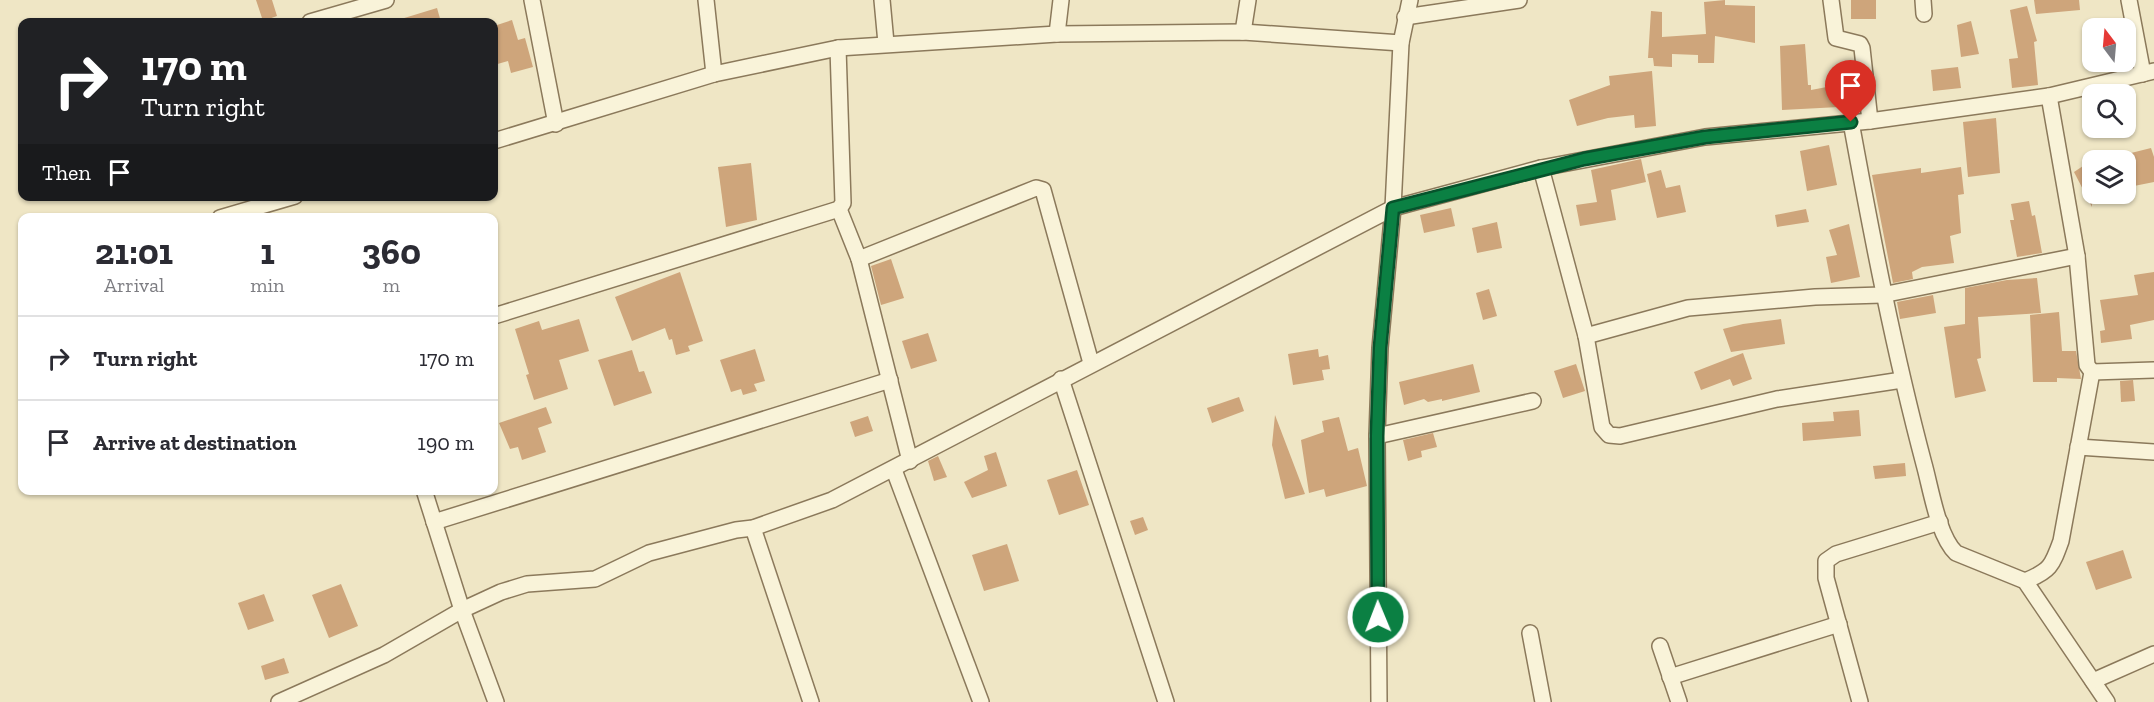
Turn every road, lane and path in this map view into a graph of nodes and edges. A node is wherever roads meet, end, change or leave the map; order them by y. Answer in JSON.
{"nodes":[{"id":1,"x":386,"y":0,"type":"edge"},
{"id":2,"x":532,"y":0,"type":"edge"},
{"id":3,"x":706,"y":0,"type":"edge"},
{"id":4,"x":882,"y":0,"type":"edge"},
{"id":5,"x":1061,"y":0,"type":"edge"},
{"id":6,"x":1248,"y":0,"type":"edge"},
{"id":7,"x":1410,"y":0,"type":"edge"},
{"id":8,"x":1519,"y":0,"type":"edge"},
{"id":9,"x":1831,"y":0,"type":"edge"},
{"id":10,"x":2129,"y":0,"type":"edge"},
{"id":11,"x":1405,"y":17,"type":"junction"},
{"id":12,"x":324,"y":18,"type":"edge"},
{"id":13,"x":1243,"y":32,"type":"junction"},
{"id":14,"x":1057,"y":34,"type":"junction"},
{"id":15,"x":886,"y":43,"type":"junction"},
{"id":16,"x":1401,"y":43,"type":"junction"},
{"id":17,"x":838,"y":48,"type":"junction"},
{"id":18,"x":2149,"y":72,"type":"edge"},
{"id":19,"x":714,"y":74,"type":"junction"},
{"id":20,"x":2049,"y":96,"type":"junction"},
{"id":21,"x":1870,"y":121,"type":"junction"},
{"id":22,"x":1851,"y":122,"type":"junction"},
{"id":23,"x":556,"y":124,"type":"junction"},
{"id":24,"x":498,"y":140,"type":"edge"},
{"id":25,"x":1541,"y":168,"type":"junction"},
{"id":26,"x":279,"y":201,"type":"edge"},
{"id":27,"x":1393,"y":208,"type":"junction"},
{"id":28,"x":839,"y":209,"type":"junction"},
{"id":29,"x":237,"y":213,"type":"edge"},
{"id":30,"x":2077,"y":256,"type":"junction"},
{"id":31,"x":860,"y":259,"type":"junction"},
{"id":32,"x":1882,"y":295,"type":"junction"},
{"id":33,"x":498,"y":315,"type":"edge"},
{"id":34,"x":1586,"y":336,"type":"junction"},
{"id":35,"x":1091,"y":363,"type":"junction"},
{"id":36,"x":2154,"y":370,"type":"edge"},
{"id":37,"x":2092,"y":372,"type":"junction"},
{"id":38,"x":1061,"y":379,"type":"junction"},
{"id":39,"x":890,"y":380,"type":"junction"},
{"id":40,"x":1902,"y":380,"type":"junction"},
{"id":41,"x":1533,"y":401,"type":"dead end"},
{"id":42,"x":1377,"y":436,"type":"junction"},
{"id":43,"x":2078,"y":447,"type":"junction"},
{"id":44,"x":2154,"y":452,"type":"edge"},
{"id":45,"x":910,"y":461,"type":"junction"},
{"id":46,"x":894,"y":470,"type":"junction"},
{"id":47,"x":426,"y":495,"type":"edge"},
{"id":48,"x":434,"y":522,"type":"junction"},
{"id":49,"x":1940,"y":522,"type":"junction"},
{"id":50,"x":753,"y":528,"type":"junction"},
{"id":51,"x":2025,"y":581,"type":"junction"},
{"id":52,"x":462,"y":610,"type":"junction"},
{"id":53,"x":1839,"y":624,"type":"junction"},
{"id":54,"x":1530,"y":633,"type":"dead end"},
{"id":55,"x":1660,"y":646,"type":"dead end"},
{"id":56,"x":2154,"y":654,"type":"edge"},
{"id":57,"x":1670,"y":677,"type":"junction"},
{"id":58,"x":2093,"y":681,"type":"junction"},
{"id":59,"x":279,"y":702,"type":"edge"},
{"id":60,"x":496,"y":702,"type":"edge"},
{"id":61,"x":811,"y":702,"type":"edge"},
{"id":62,"x":981,"y":702,"type":"edge"},
{"id":63,"x":1166,"y":702,"type":"edge"},
{"id":64,"x":1379,"y":702,"type":"edge"},
{"id":65,"x":1543,"y":702,"type":"edge"},
{"id":66,"x":1679,"y":702,"type":"edge"},
{"id":67,"x":1860,"y":702,"type":"edge"},
{"id":68,"x":2107,"y":702,"type":"edge"}],
"edges":[{"from":1,"to":12,"type":"street"},
{"from":2,"to":23,"type":"street"},
{"from":3,"to":19,"type":"street"},
{"from":4,"to":15,"type":"street"},
{"from":5,"to":14,"type":"street"},
{"from":6,"to":13,"type":"street"},
{"from":7,"to":11,"type":"street"},
{"from":8,"to":11,"type":"street"},
{"from":9,"to":21,"type":"street"},
{"from":10,"to":18,"type":"street"},
{"from":11,"to":16,"type":"street"},
{"from":13,"to":14,"type":"street"},
{"from":13,"to":16,"type":"street"},
{"from":14,"to":15,"type":"street"},
{"from":15,"to":17,"type":"street"},
{"from":16,"to":27,"type":"street"},
{"from":17,"to":19,"type":"street"},
{"from":17,"to":28,"type":"street"},
{"from":18,"to":20,"type":"street"},
{"from":19,"to":23,"type":"street"},
{"from":20,"to":21,"type":"street"},
{"from":20,"to":30,"type":"street"},
{"from":21,"to":22,"type":"street"},
{"from":22,"to":25,"type":"street"},
{"from":22,"to":32,"type":"street"},
{"from":23,"to":24,"type":"street"},
{"from":25,"to":27,"type":"street"},
{"from":25,"to":34,"type":"street"},
{"from":26,"to":29,"type":"street"},
{"from":27,"to":35,"type":"street"},
{"from":27,"to":42,"type":"street"},
{"from":28,"to":31,"type":"street"},
{"from":28,"to":33,"type":"street"},
{"from":30,"to":32,"type":"street"},
{"from":30,"to":37,"type":"street"},
{"from":31,"to":35,"type":"street"},
{"from":31,"to":39,"type":"street"},
{"from":32,"to":34,"type":"street"},
{"from":32,"to":40,"type":"street"},
{"from":34,"to":40,"type":"street"},
{"from":35,"to":38,"type":"street"},
{"from":36,"to":37,"type":"street"},
{"from":37,"to":43,"type":"street"},
{"from":38,"to":45,"type":"street"},
{"from":38,"to":63,"type":"street"},
{"from":39,"to":45,"type":"street"},
{"from":39,"to":48,"type":"street"},
{"from":40,"to":49,"type":"street"},
{"from":41,"to":42,"type":"street"},
{"from":42,"to":64,"type":"street"},
{"from":43,"to":44,"type":"street"},
{"from":43,"to":51,"type":"street"},
{"from":45,"to":46,"type":"street"},
{"from":46,"to":50,"type":"street"},
{"from":46,"to":62,"type":"street"},
{"from":47,"to":48,"type":"street"},
{"from":48,"to":52,"type":"street"},
{"from":49,"to":51,"type":"street"},
{"from":49,"to":53,"type":"street"},
{"from":50,"to":52,"type":"street"},
{"from":50,"to":61,"type":"street"},
{"from":51,"to":58,"type":"street"},
{"from":52,"to":59,"type":"street"},
{"from":52,"to":60,"type":"street"},
{"from":53,"to":57,"type":"street"},
{"from":53,"to":67,"type":"street"},
{"from":54,"to":65,"type":"street"},
{"from":55,"to":57,"type":"street"},
{"from":56,"to":58,"type":"street"},
{"from":57,"to":66,"type":"street"},
{"from":58,"to":68,"type":"street"}]}
